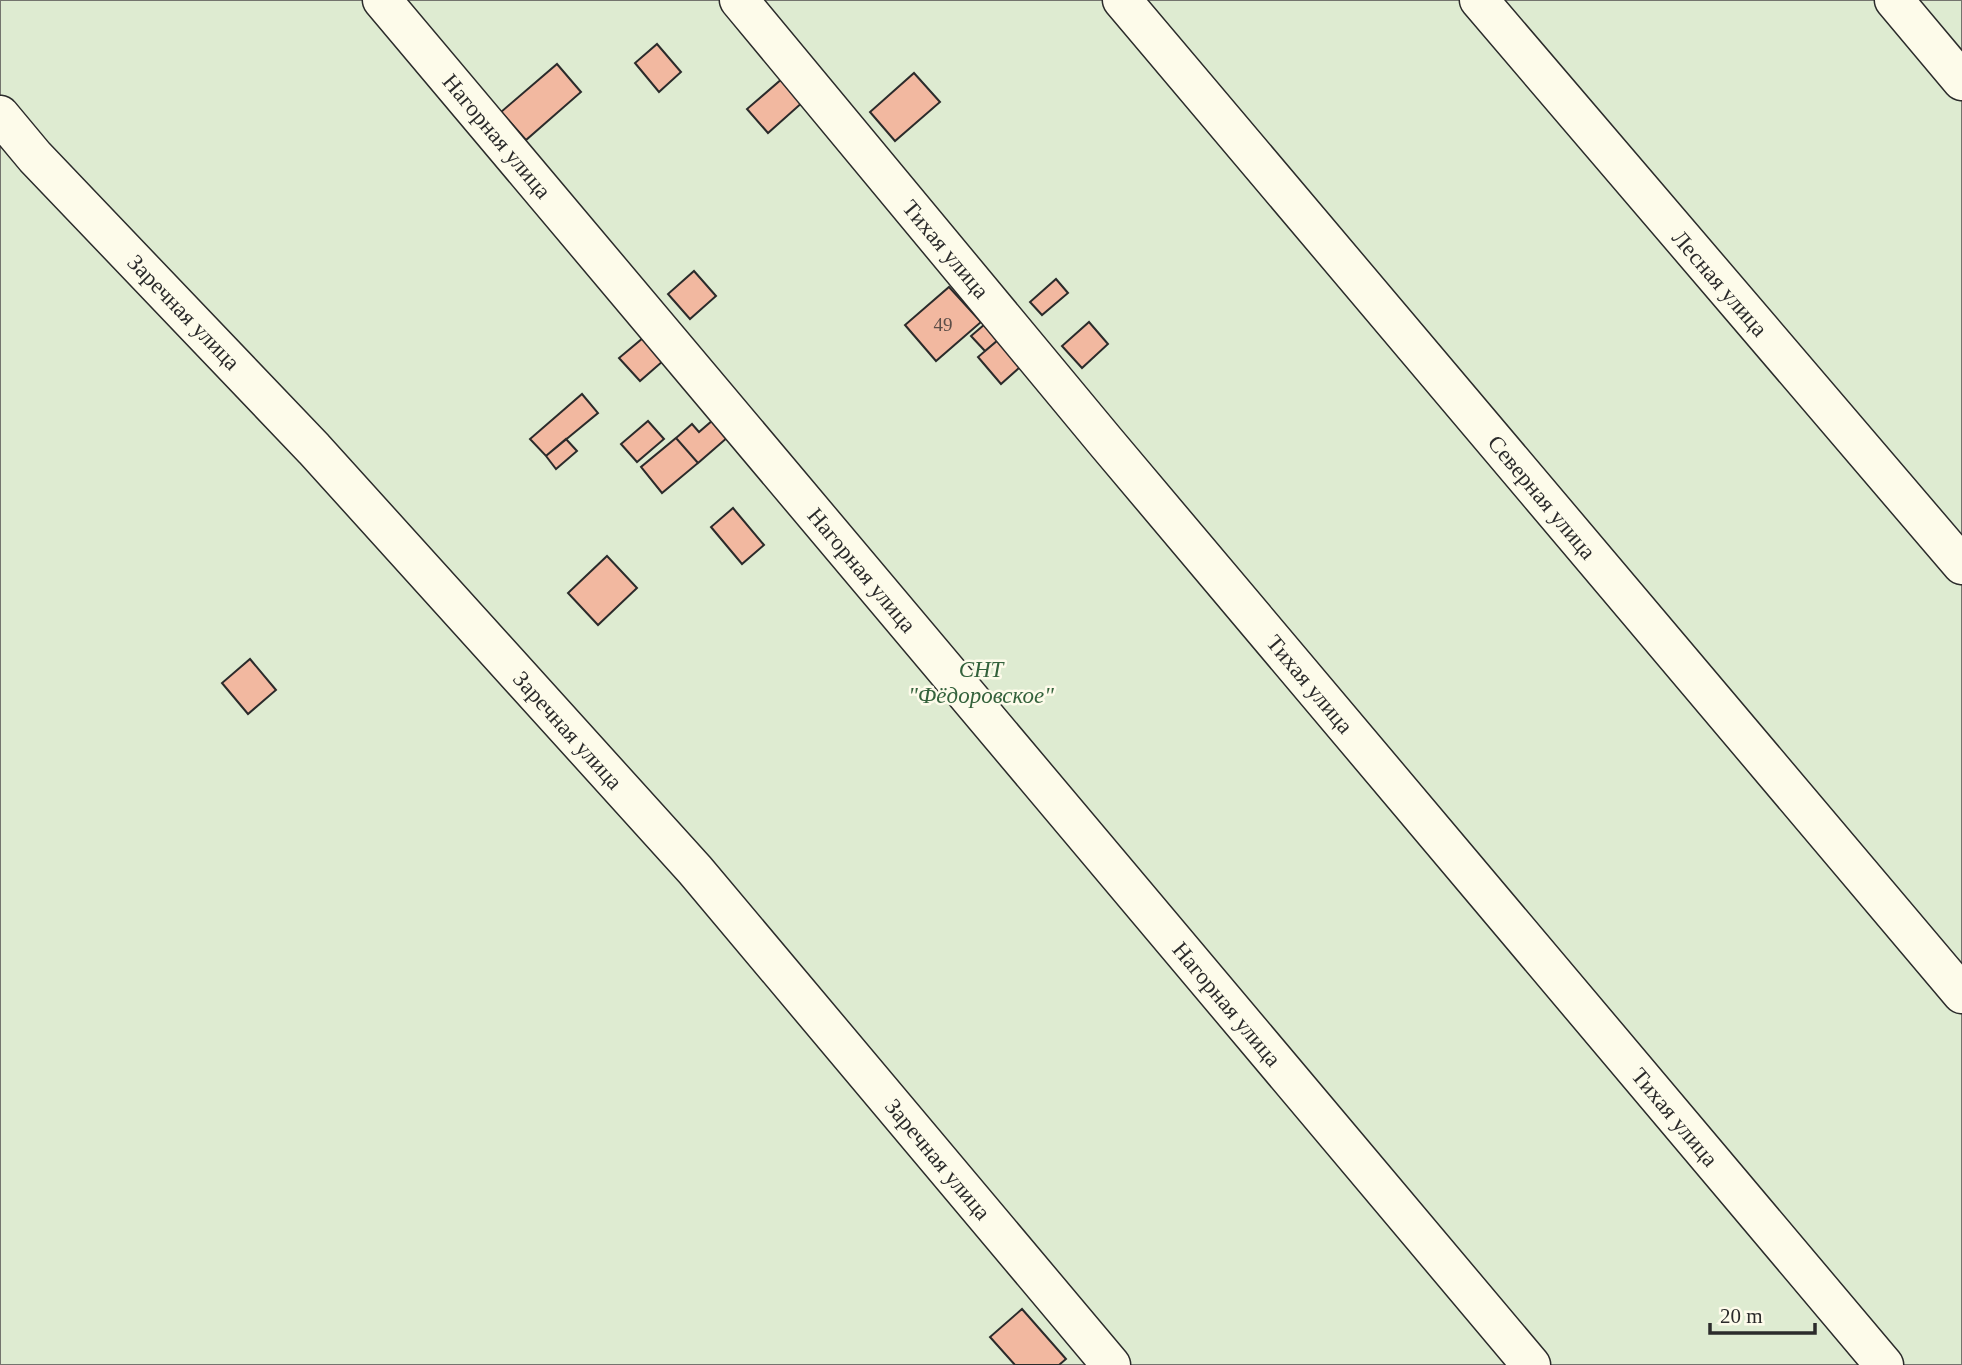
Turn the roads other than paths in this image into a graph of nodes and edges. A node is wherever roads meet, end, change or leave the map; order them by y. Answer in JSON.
{"nodes":[{"id":1,"x":382,"y":0,"type":"edge"},
{"id":2,"x":739,"y":0,"type":"edge"},
{"id":3,"x":1122,"y":0,"type":"edge"},
{"id":4,"x":1479,"y":0,"type":"edge"},
{"id":5,"x":1894,"y":0,"type":"edge"},
{"id":6,"x":1962,"y":81,"type":"edge"},
{"id":7,"x":0,"y":116,"type":"edge"},
{"id":8,"x":1962,"y":565,"type":"edge"},
{"id":9,"x":1962,"y":994,"type":"edge"},
{"id":10,"x":1111,"y":1365,"type":"edge"},
{"id":11,"x":1531,"y":1365,"type":"edge"},
{"id":12,"x":1884,"y":1365,"type":"edge"}],
"edges":[{"from":1,"to":11,"type":"street","name":"Нагорная улица"},
{"from":2,"to":12,"type":"street","name":"Тихая улица"},
{"from":3,"to":9,"type":"street","name":"Северная улица"},
{"from":4,"to":8,"type":"street","name":"Лесная улица"},
{"from":5,"to":6,"type":"street"},
{"from":7,"to":10,"type":"street","name":"Заречная улица"}]}
